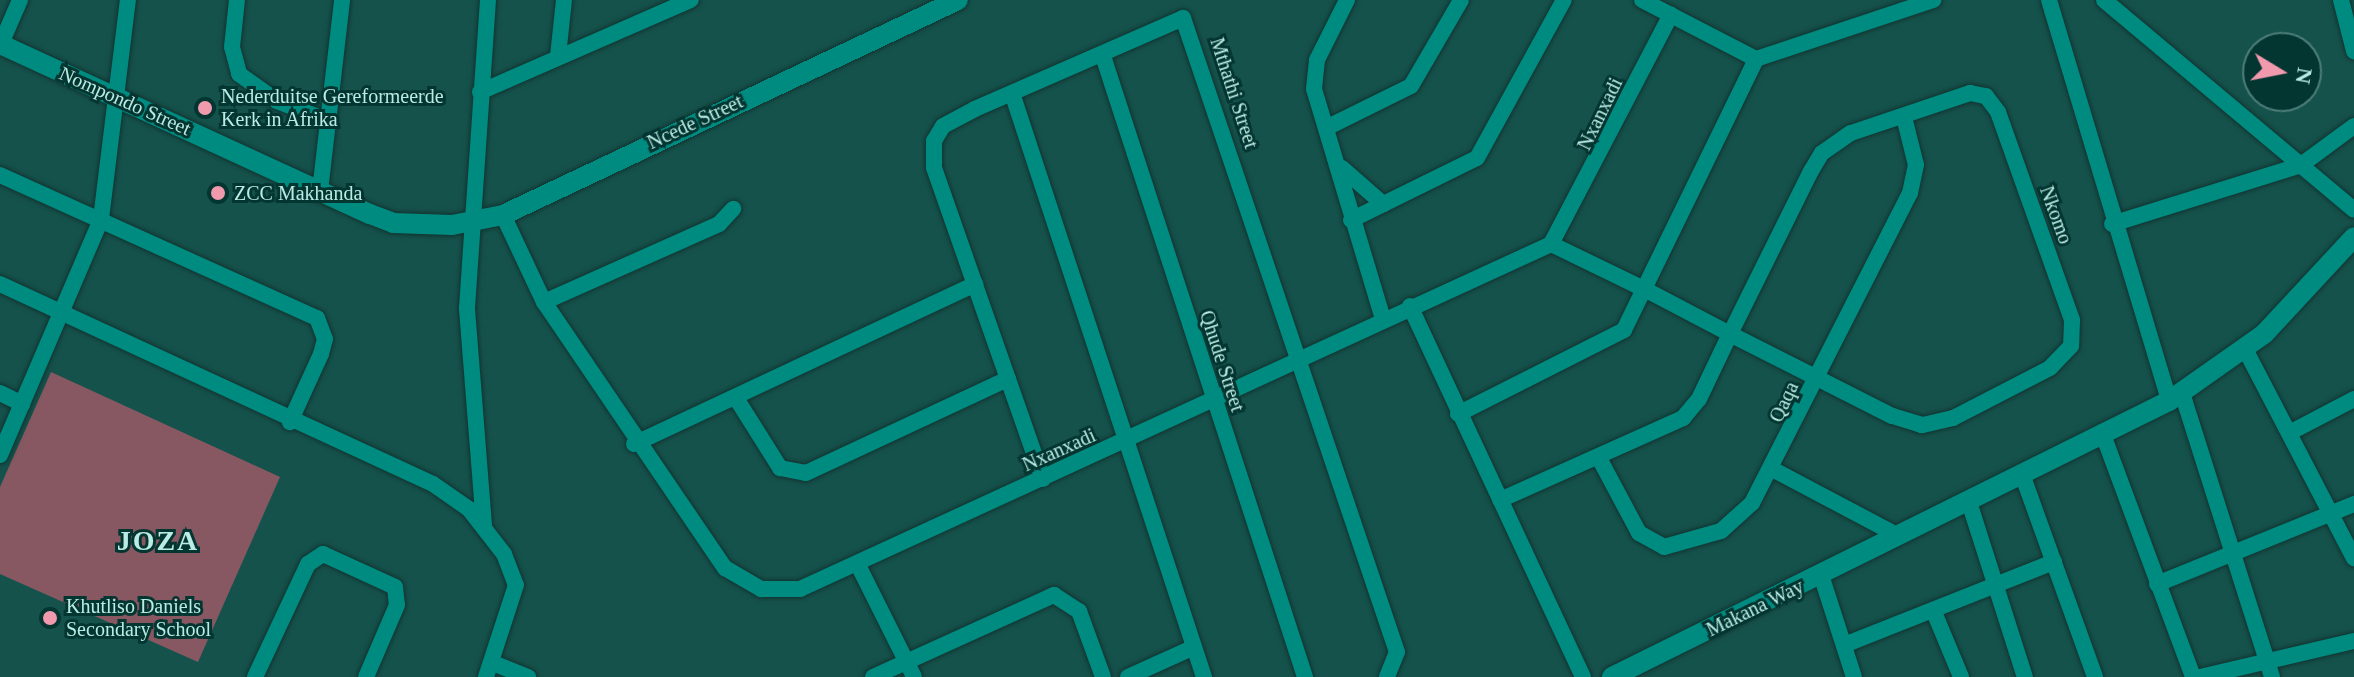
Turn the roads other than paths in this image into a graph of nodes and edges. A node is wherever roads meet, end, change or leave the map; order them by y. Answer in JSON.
{"nodes":[{"id":1,"x":20,"y":0,"type":"edge"},
{"id":2,"x":128,"y":0,"type":"edge"},
{"id":3,"x":237,"y":0,"type":"edge"},
{"id":4,"x":342,"y":0,"type":"edge"},
{"id":5,"x":488,"y":0,"type":"edge"},
{"id":6,"x":564,"y":0,"type":"edge"},
{"id":7,"x":691,"y":0,"type":"edge"},
{"id":8,"x":958,"y":0,"type":"edge"},
{"id":9,"x":1347,"y":0,"type":"edge"},
{"id":10,"x":1461,"y":0,"type":"edge"},
{"id":11,"x":1564,"y":0,"type":"edge"},
{"id":12,"x":1642,"y":0,"type":"edge"},
{"id":13,"x":1933,"y":0,"type":"edge"},
{"id":14,"x":2049,"y":0,"type":"edge"},
{"id":15,"x":2104,"y":0,"type":"edge"},
{"id":16,"x":2341,"y":0,"type":"edge"},
{"id":17,"x":672,"y":5,"type":"edge"},
{"id":18,"x":932,"y":5,"type":"edge"},
{"id":19,"x":1671,"y":14,"type":"junction"},
{"id":20,"x":0,"y":45,"type":"edge"},
{"id":21,"x":2354,"y":51,"type":"edge"},
{"id":22,"x":558,"y":56,"type":"junction"},
{"id":23,"x":1103,"y":56,"type":"junction"},
{"id":24,"x":1756,"y":59,"type":"junction"},
{"id":25,"x":480,"y":92,"type":"junction"},
{"id":26,"x":1013,"y":96,"type":"junction"},
{"id":27,"x":119,"y":97,"type":"junction"},
{"id":28,"x":1904,"y":117,"type":"junction"},
{"id":29,"x":326,"y":120,"type":"junction"},
{"id":30,"x":1330,"y":126,"type":"junction"},
{"id":31,"x":2354,"y":126,"type":"edge"},
{"id":32,"x":2301,"y":165,"type":"junction"},
{"id":33,"x":1341,"y":167,"type":"junction"},
{"id":34,"x":0,"y":175,"type":"edge"},
{"id":35,"x":320,"y":191,"type":"junction"},
{"id":36,"x":1383,"y":204,"type":"junction"},
{"id":37,"x":733,"y":209,"type":"dead end"},
{"id":38,"x":2354,"y":210,"type":"edge"},
{"id":39,"x":503,"y":215,"type":"junction"},
{"id":40,"x":101,"y":219,"type":"junction"},
{"id":41,"x":1351,"y":220,"type":"junction"},
{"id":42,"x":470,"y":222,"type":"junction"},
{"id":43,"x":2112,"y":224,"type":"junction"},
{"id":44,"x":427,"y":226,"type":"joint"},
{"id":45,"x":2354,"y":237,"type":"edge"},
{"id":46,"x":1551,"y":244,"type":"junction"},
{"id":47,"x":0,"y":284,"type":"edge"},
{"id":48,"x":975,"y":284,"type":"junction"},
{"id":49,"x":1648,"y":291,"type":"junction"},
{"id":50,"x":544,"y":302,"type":"junction"},
{"id":51,"x":1410,"y":306,"type":"junction"},
{"id":52,"x":62,"y":313,"type":"junction"},
{"id":53,"x":1383,"y":319,"type":"junction"},
{"id":54,"x":1730,"y":334,"type":"junction"},
{"id":55,"x":2245,"y":349,"type":"junction"},
{"id":56,"x":1301,"y":362,"type":"junction"},
{"id":57,"x":1817,"y":378,"type":"junction"},
{"id":58,"x":1008,"y":379,"type":"junction"},
{"id":59,"x":0,"y":393,"type":"edge"},
{"id":60,"x":2176,"y":397,"type":"junction"},
{"id":61,"x":736,"y":398,"type":"junction"},
{"id":62,"x":2354,"y":399,"type":"edge"},
{"id":63,"x":23,"y":404,"type":"junction"},
{"id":64,"x":1215,"y":404,"type":"junction"},
{"id":65,"x":1458,"y":414,"type":"junction"},
{"id":66,"x":290,"y":422,"type":"junction"},
{"id":67,"x":2102,"y":432,"type":"junction"},
{"id":68,"x":2291,"y":432,"type":"junction"},
{"id":69,"x":1127,"y":441,"type":"junction"},
{"id":70,"x":634,"y":444,"type":"junction"},
{"id":71,"x":0,"y":455,"type":"edge"},
{"id":72,"x":1599,"y":458,"type":"junction"},
{"id":73,"x":1774,"y":470,"type":"junction"},
{"id":74,"x":2022,"y":474,"type":"junction"},
{"id":75,"x":1043,"y":479,"type":"junction"},
{"id":76,"x":1500,"y":500,"type":"junction"},
{"id":77,"x":1969,"y":502,"type":"junction"},
{"id":78,"x":2354,"y":504,"type":"edge"},
{"id":79,"x":2333,"y":514,"type":"junction"},
{"id":80,"x":485,"y":526,"type":"junction"},
{"id":81,"x":1897,"y":535,"type":"junction"},
{"id":82,"x":2235,"y":557,"type":"junction"},
{"id":83,"x":2354,"y":558,"type":"edge"},
{"id":84,"x":2054,"y":562,"type":"junction"},
{"id":85,"x":858,"y":565,"type":"junction"},
{"id":86,"x":1821,"y":575,"type":"junction"},
{"id":87,"x":2157,"y":584,"type":"junction"},
{"id":88,"x":1998,"y":585,"type":"junction"},
{"id":89,"x":1934,"y":612,"type":"junction"},
{"id":90,"x":2354,"y":641,"type":"edge"},
{"id":91,"x":1844,"y":645,"type":"junction"},
{"id":92,"x":1194,"y":647,"type":"junction"},
{"id":93,"x":904,"y":659,"type":"junction"},
{"id":94,"x":2269,"y":669,"type":"edge"},
{"id":95,"x":489,"y":670,"type":"edge"},
{"id":96,"x":255,"y":677,"type":"edge"},
{"id":97,"x":366,"y":677,"type":"edge"},
{"id":98,"x":528,"y":677,"type":"edge"},
{"id":99,"x":873,"y":677,"type":"edge"},
{"id":100,"x":914,"y":677,"type":"edge"},
{"id":101,"x":1103,"y":677,"type":"edge"},
{"id":102,"x":1128,"y":677,"type":"edge"},
{"id":103,"x":1204,"y":677,"type":"edge"},
{"id":104,"x":1305,"y":677,"type":"edge"},
{"id":105,"x":1387,"y":677,"type":"edge"},
{"id":106,"x":1583,"y":677,"type":"edge"},
{"id":107,"x":1612,"y":677,"type":"edge"},
{"id":108,"x":1854,"y":677,"type":"edge"},
{"id":109,"x":1961,"y":677,"type":"edge"},
{"id":110,"x":2025,"y":677,"type":"edge"},
{"id":111,"x":2095,"y":677,"type":"edge"},
{"id":112,"x":2193,"y":677,"type":"edge"},
{"id":113,"x":2200,"y":677,"type":"edge"}],
"edges":[{"from":1,"to":20,"type":"street"},
{"from":2,"to":27,"type":"street"},
{"from":3,"to":29,"type":"street"},
{"from":4,"to":29,"type":"street"},
{"from":5,"to":25,"type":"street"},
{"from":6,"to":22,"type":"street"},
{"from":7,"to":17,"type":"street"},
{"from":8,"to":18,"type":"street","name":"Ncede Street"},
{"from":9,"to":30,"type":"street"},
{"from":10,"to":30,"type":"street"},
{"from":11,"to":36,"type":"street"},
{"from":12,"to":19,"type":"street"},
{"from":13,"to":24,"type":"street"},
{"from":14,"to":43,"type":"street"},
{"from":15,"to":32,"type":"street"},
{"from":16,"to":21,"type":"street"},
{"from":17,"to":22,"type":"street"},
{"from":18,"to":39,"type":"street","name":"Ncede Street"},
{"from":19,"to":24,"type":"street"},
{"from":19,"to":46,"type":"street","name":"Nxanxadi"},
{"from":20,"to":27,"type":"street","name":"Nompondo Street"},
{"from":22,"to":25,"type":"street"},
{"from":23,"to":26,"type":"street","name":"Mthathi Street"},
{"from":23,"to":56,"type":"street","name":"Mthathi Street"},
{"from":23,"to":64,"type":"street","name":"Qhude Street"},
{"from":24,"to":49,"type":"street"},
{"from":25,"to":42,"type":"street"},
{"from":26,"to":48,"type":"street","name":"Mthathi Street"},
{"from":26,"to":69,"type":"street"},
{"from":27,"to":35,"type":"street","name":"Nompondo Street"},
{"from":27,"to":40,"type":"street"},
{"from":28,"to":54,"type":"street","name":"Nkomo"},
{"from":28,"to":57,"type":"street","name":"Qaqa"},
{"from":28,"to":57,"type":"street","name":"Nkomo"},
{"from":29,"to":35,"type":"street"},
{"from":30,"to":33,"type":"street"},
{"from":31,"to":32,"type":"street"},
{"from":32,"to":38,"type":"street"},
{"from":32,"to":43,"type":"street"},
{"from":33,"to":36,"type":"street"},
{"from":33,"to":41,"type":"street"},
{"from":34,"to":40,"type":"street"},
{"from":35,"to":44,"type":"street","name":"Nompondo Street"},
{"from":36,"to":41,"type":"street"},
{"from":37,"to":50,"type":"street"},
{"from":39,"to":42,"type":"street","name":"Ncede Street"},
{"from":39,"to":50,"type":"street","name":"Nxanxadi"},
{"from":40,"to":52,"type":"street"},
{"from":40,"to":66,"type":"street"},
{"from":41,"to":53,"type":"street"},
{"from":42,"to":44,"type":"street","name":"Ncede Street"},
{"from":42,"to":80,"type":"street"},
{"from":43,"to":60,"type":"street"},
{"from":45,"to":55,"type":"street","name":"Makana Way"},
{"from":46,"to":49,"type":"street","name":"Nkomo"},
{"from":46,"to":51,"type":"street","name":"Nxanxadi"},
{"from":47,"to":52,"type":"street"},
{"from":48,"to":58,"type":"street","name":"Mthathi Street"},
{"from":48,"to":61,"type":"street"},
{"from":49,"to":54,"type":"street","name":"Nkomo"},
{"from":49,"to":65,"type":"street"},
{"from":50,"to":70,"type":"street","name":"Nxanxadi"},
{"from":51,"to":53,"type":"street","name":"Nxanxadi"},
{"from":51,"to":65,"type":"street"},
{"from":52,"to":63,"type":"street"},
{"from":52,"to":66,"type":"street"},
{"from":53,"to":56,"type":"street","name":"Nxanxadi"},
{"from":54,"to":57,"type":"street","name":"Nkomo"},
{"from":54,"to":72,"type":"street"},
{"from":55,"to":60,"type":"street","name":"Makana Way"},
{"from":55,"to":68,"type":"street"},
{"from":56,"to":64,"type":"street","name":"Nxanxadi"},
{"from":56,"to":105,"type":"street","name":"Mthathi Street"},
{"from":57,"to":73,"type":"street","name":"Qaqa"},
{"from":58,"to":61,"type":"street"},
{"from":58,"to":75,"type":"street","name":"Mthathi Street"},
{"from":59,"to":63,"type":"street"},
{"from":60,"to":67,"type":"street","name":"Makana Way"},
{"from":60,"to":82,"type":"street"},
{"from":61,"to":70,"type":"street"},
{"from":62,"to":68,"type":"street"},
{"from":63,"to":71,"type":"street"},
{"from":64,"to":69,"type":"street","name":"Nxanxadi"},
{"from":64,"to":104,"type":"street","name":"Qhude Street"},
{"from":65,"to":76,"type":"street"},
{"from":66,"to":80,"type":"street"},
{"from":67,"to":74,"type":"street","name":"Makana Way"},
{"from":67,"to":87,"type":"street"},
{"from":68,"to":79,"type":"street"},
{"from":69,"to":75,"type":"street","name":"Nxanxadi"},
{"from":69,"to":92,"type":"street"},
{"from":70,"to":85,"type":"street","name":"Nxanxadi"},
{"from":72,"to":73,"type":"street","name":"Qaqa"},
{"from":72,"to":76,"type":"street"},
{"from":73,"to":81,"type":"street"},
{"from":74,"to":77,"type":"street","name":"Makana Way"},
{"from":74,"to":84,"type":"street"},
{"from":75,"to":85,"type":"street","name":"Nxanxadi"},
{"from":76,"to":106,"type":"street"},
{"from":77,"to":81,"type":"street","name":"Makana Way"},
{"from":77,"to":88,"type":"street"},
{"from":78,"to":79,"type":"street"},
{"from":79,"to":82,"type":"street"},
{"from":79,"to":83,"type":"street"},
{"from":80,"to":95,"type":"street"},
{"from":81,"to":86,"type":"street","name":"Makana Way"},
{"from":82,"to":87,"type":"street"},
{"from":82,"to":94,"type":"street"},
{"from":84,"to":88,"type":"street"},
{"from":84,"to":111,"type":"street"},
{"from":85,"to":93,"type":"street"},
{"from":86,"to":91,"type":"street"},
{"from":86,"to":107,"type":"street","name":"Makana Way"},
{"from":87,"to":112,"type":"street"},
{"from":88,"to":89,"type":"street"},
{"from":88,"to":110,"type":"street"},
{"from":89,"to":91,"type":"street"},
{"from":89,"to":109,"type":"street"},
{"from":90,"to":94,"type":"street"},
{"from":91,"to":108,"type":"street"},
{"from":92,"to":102,"type":"street"},
{"from":92,"to":103,"type":"street"},
{"from":93,"to":99,"type":"street"},
{"from":93,"to":100,"type":"street"},
{"from":93,"to":101,"type":"street"},
{"from":94,"to":113,"type":"street"},
{"from":95,"to":98,"type":"street"},
{"from":96,"to":97,"type":"street"}]}
